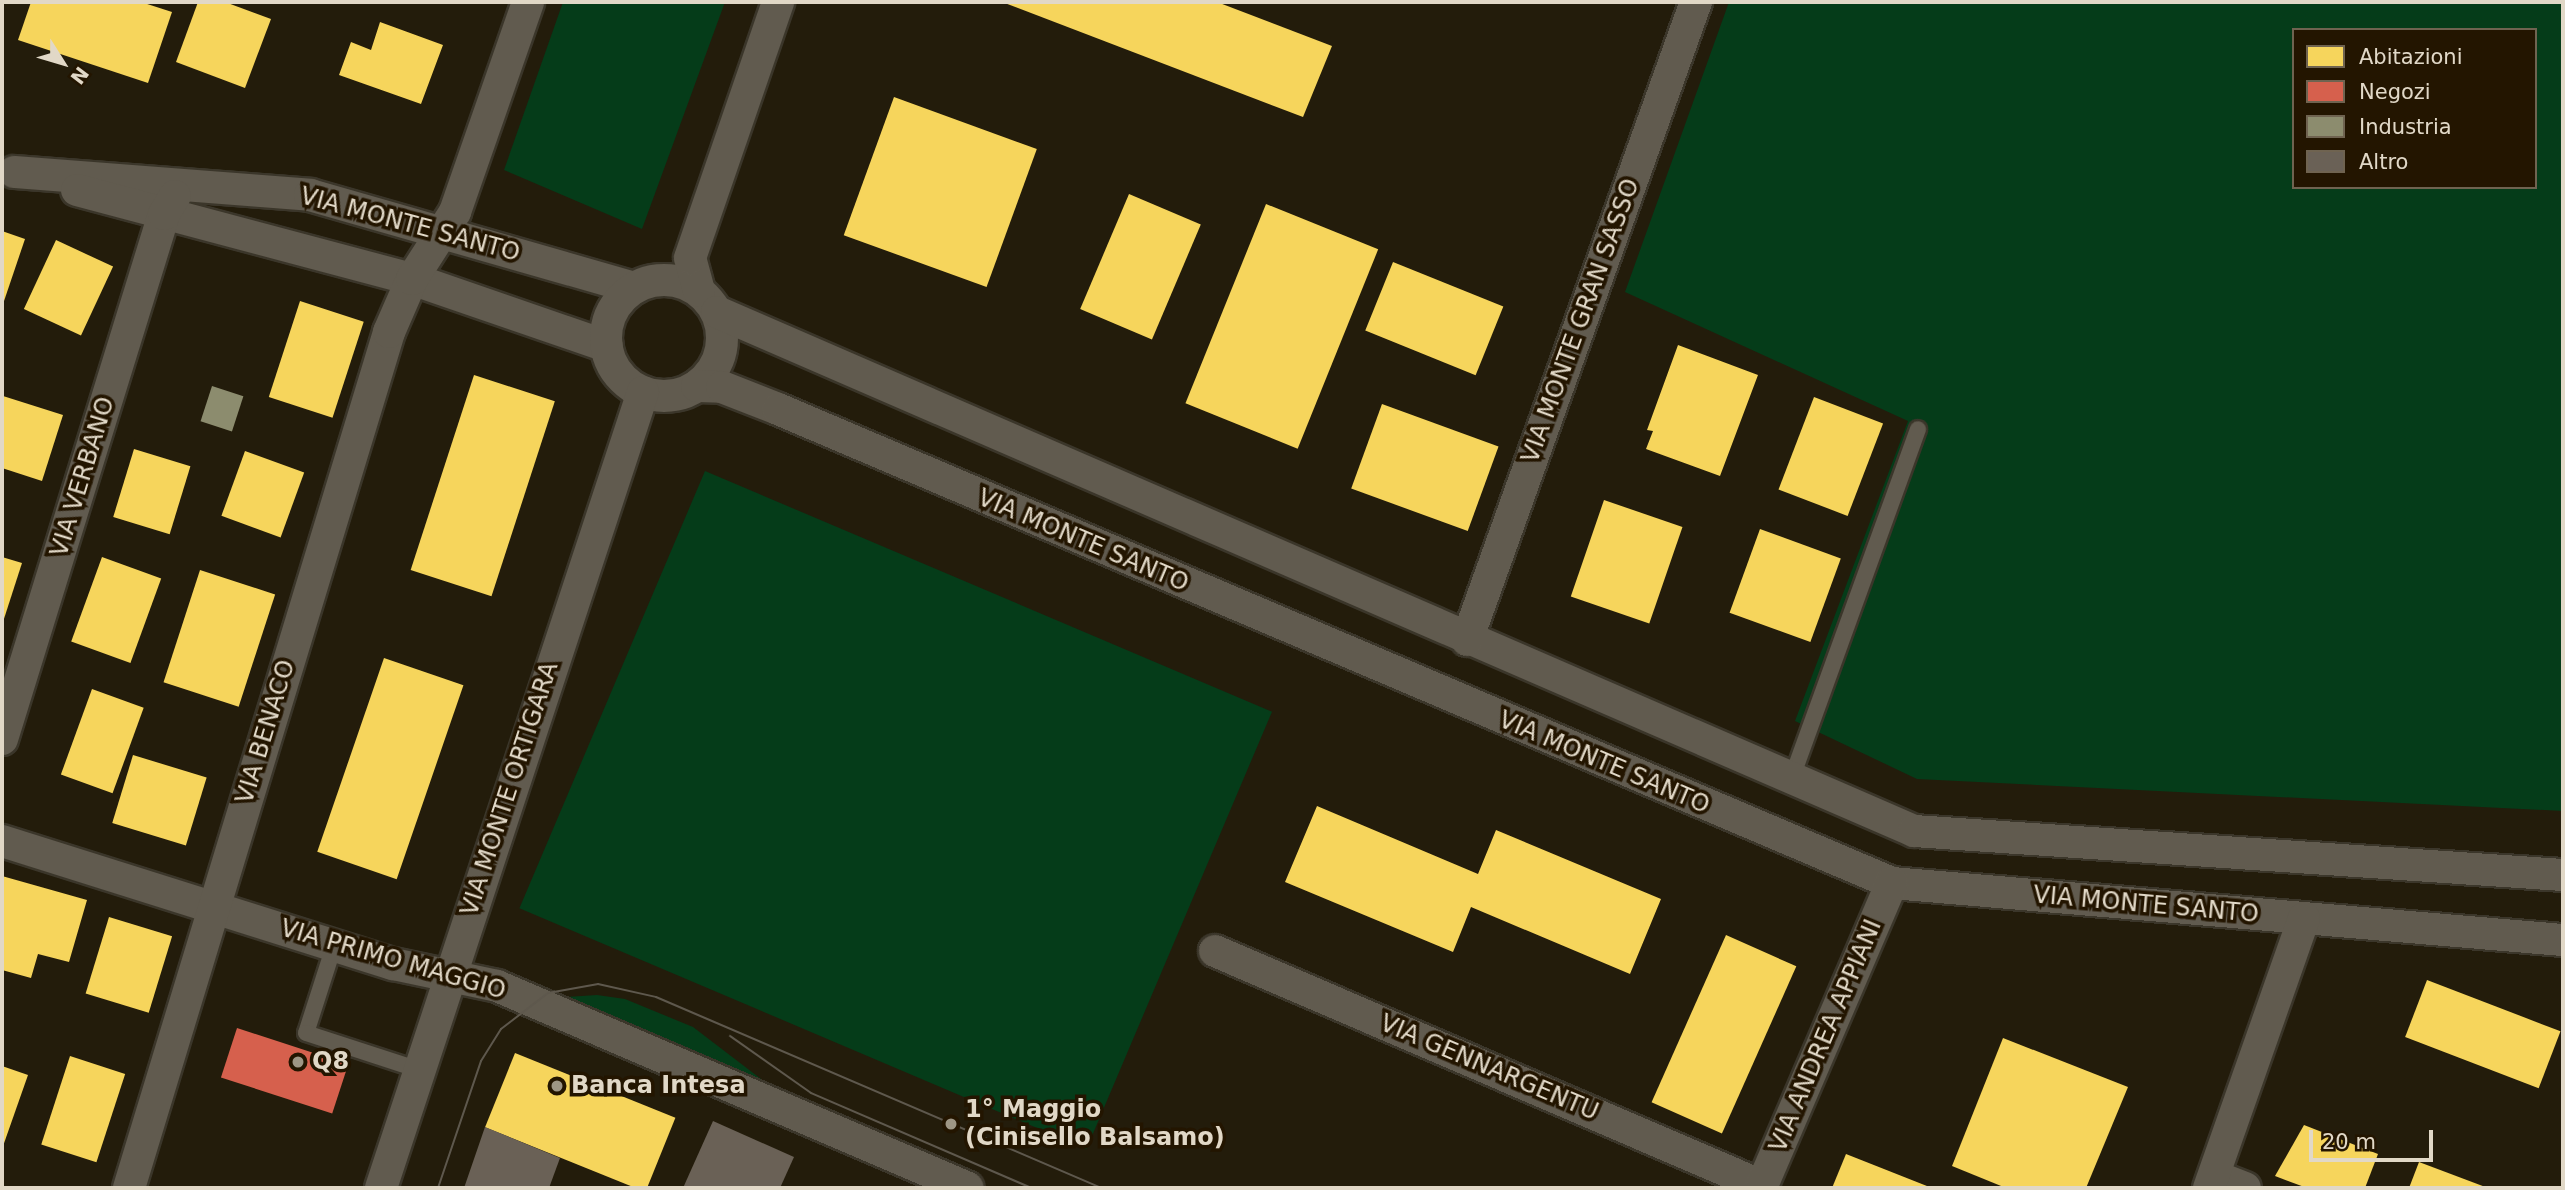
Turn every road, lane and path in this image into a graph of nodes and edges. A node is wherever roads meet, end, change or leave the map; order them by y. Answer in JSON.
{"nodes":[{"id":1,"x":528,"y":2,"type":"edge"},
{"id":2,"x":778,"y":2,"type":"edge"},
{"id":3,"x":1696,"y":2,"type":"edge"},
{"id":4,"x":8,"y":171,"type":"edge"},
{"id":5,"x":185,"y":184,"type":"junction"},
{"id":6,"x":164,"y":214,"type":"junction"},
{"id":7,"x":446,"y":231,"type":"junction"},
{"id":8,"x":412,"y":279,"type":"junction"},
{"id":9,"x":634,"y":288,"type":"junction"},
{"id":10,"x":708,"y":301,"type":"junction"},
{"id":11,"x":607,"y":346,"type":"junction"},
{"id":12,"x":696,"y":386,"type":"junction"},
{"id":13,"x":643,"y":392,"type":"junction"},
{"id":14,"x":1918,"y":429,"type":"dead end"},
{"id":15,"x":1467,"y":640,"type":"junction"},
{"id":16,"x":2,"y":739,"type":"edge"},
{"id":17,"x":1791,"y":780,"type":"junction"},
{"id":18,"x":2,"y":841,"type":"edge"},
{"id":19,"x":2563,"y":875,"type":"edge"},
{"id":20,"x":1892,"y":883,"type":"junction"},
{"id":21,"x":214,"y":906,"type":"junction"},
{"id":22,"x":2304,"y":918,"type":"junction"},
{"id":23,"x":2563,"y":940,"type":"edge"},
{"id":24,"x":334,"y":946,"type":"junction"},
{"id":25,"x":1215,"y":951,"type":"dead end"},
{"id":26,"x":450,"y":975,"type":"junction"},
{"id":27,"x":419,"y":1070,"type":"junction"},
{"id":28,"x":2212,"y":1182,"type":"edge"},
{"id":29,"x":1761,"y":1187,"type":"edge"},
{"id":30,"x":129,"y":1188,"type":"edge"},
{"id":31,"x":381,"y":1188,"type":"edge"},
{"id":32,"x":968,"y":1188,"type":"edge"},
{"id":33,"x":2245,"y":1188,"type":"edge"}],
"edges":[{"from":1,"to":7,"type":"street","name":"VIA BENACO"},
{"from":2,"to":10,"type":"street"},
{"from":3,"to":15,"type":"street","name":"VIA MONTE GRAN SASSO"},
{"from":4,"to":5,"type":"street","name":"VIA MONTE SANTO"},
{"from":4,"to":6,"type":"street","name":"VIA MONTE SANTO"},
{"from":5,"to":6,"type":"street","name":"VIA VERBANO"},
{"from":5,"to":7,"type":"street","name":"VIA MONTE SANTO"},
{"from":6,"to":8,"type":"street","name":"VIA MONTE SANTO"},
{"from":6,"to":16,"type":"street","name":"VIA VERBANO"},
{"from":7,"to":8,"type":"street","name":"VIA BENACO"},
{"from":7,"to":9,"type":"street","name":"VIA MONTE SANTO"},
{"from":8,"to":11,"type":"street","name":"VIA MONTE SANTO"},
{"from":8,"to":21,"type":"street","name":"VIA BENACO"},
{"from":9,"to":10,"type":"street"},
{"from":9,"to":11,"type":"street"},
{"from":10,"to":12,"type":"street"},
{"from":10,"to":15,"type":"street"},
{"from":11,"to":13,"type":"street"},
{"from":12,"to":13,"type":"street"},
{"from":12,"to":20,"type":"street","name":"VIA MONTE SANTO"},
{"from":13,"to":26,"type":"street","name":"VIA MONTE ORTIGARA"},
{"from":14,"to":17,"type":"lane"},
{"from":15,"to":17,"type":"street"},
{"from":17,"to":19,"type":"street"},
{"from":18,"to":21,"type":"street","name":"VIA PRIMO MAGGIO"},
{"from":20,"to":22,"type":"street","name":"VIA MONTE SANTO"},
{"from":20,"to":29,"type":"street","name":"VIA ANDREA APPIANI"},
{"from":21,"to":24,"type":"street","name":"VIA PRIMO MAGGIO"},
{"from":21,"to":30,"type":"street","name":"VIA BENACO"},
{"from":22,"to":23,"type":"street","name":"VIA MONTE SANTO"},
{"from":22,"to":28,"type":"street"},
{"from":24,"to":26,"type":"street","name":"VIA PRIMO MAGGIO"},
{"from":24,"to":27,"type":"lane"},
{"from":25,"to":29,"type":"street","name":"VIA GENNARGENTU"},
{"from":26,"to":27,"type":"street","name":"VIA MONTE ORTIGARA"},
{"from":26,"to":32,"type":"street","name":"VIA PRIMO MAGGIO"},
{"from":27,"to":31,"type":"street","name":"VIA MONTE ORTIGARA"},
{"from":28,"to":33,"type":"street"}]}
